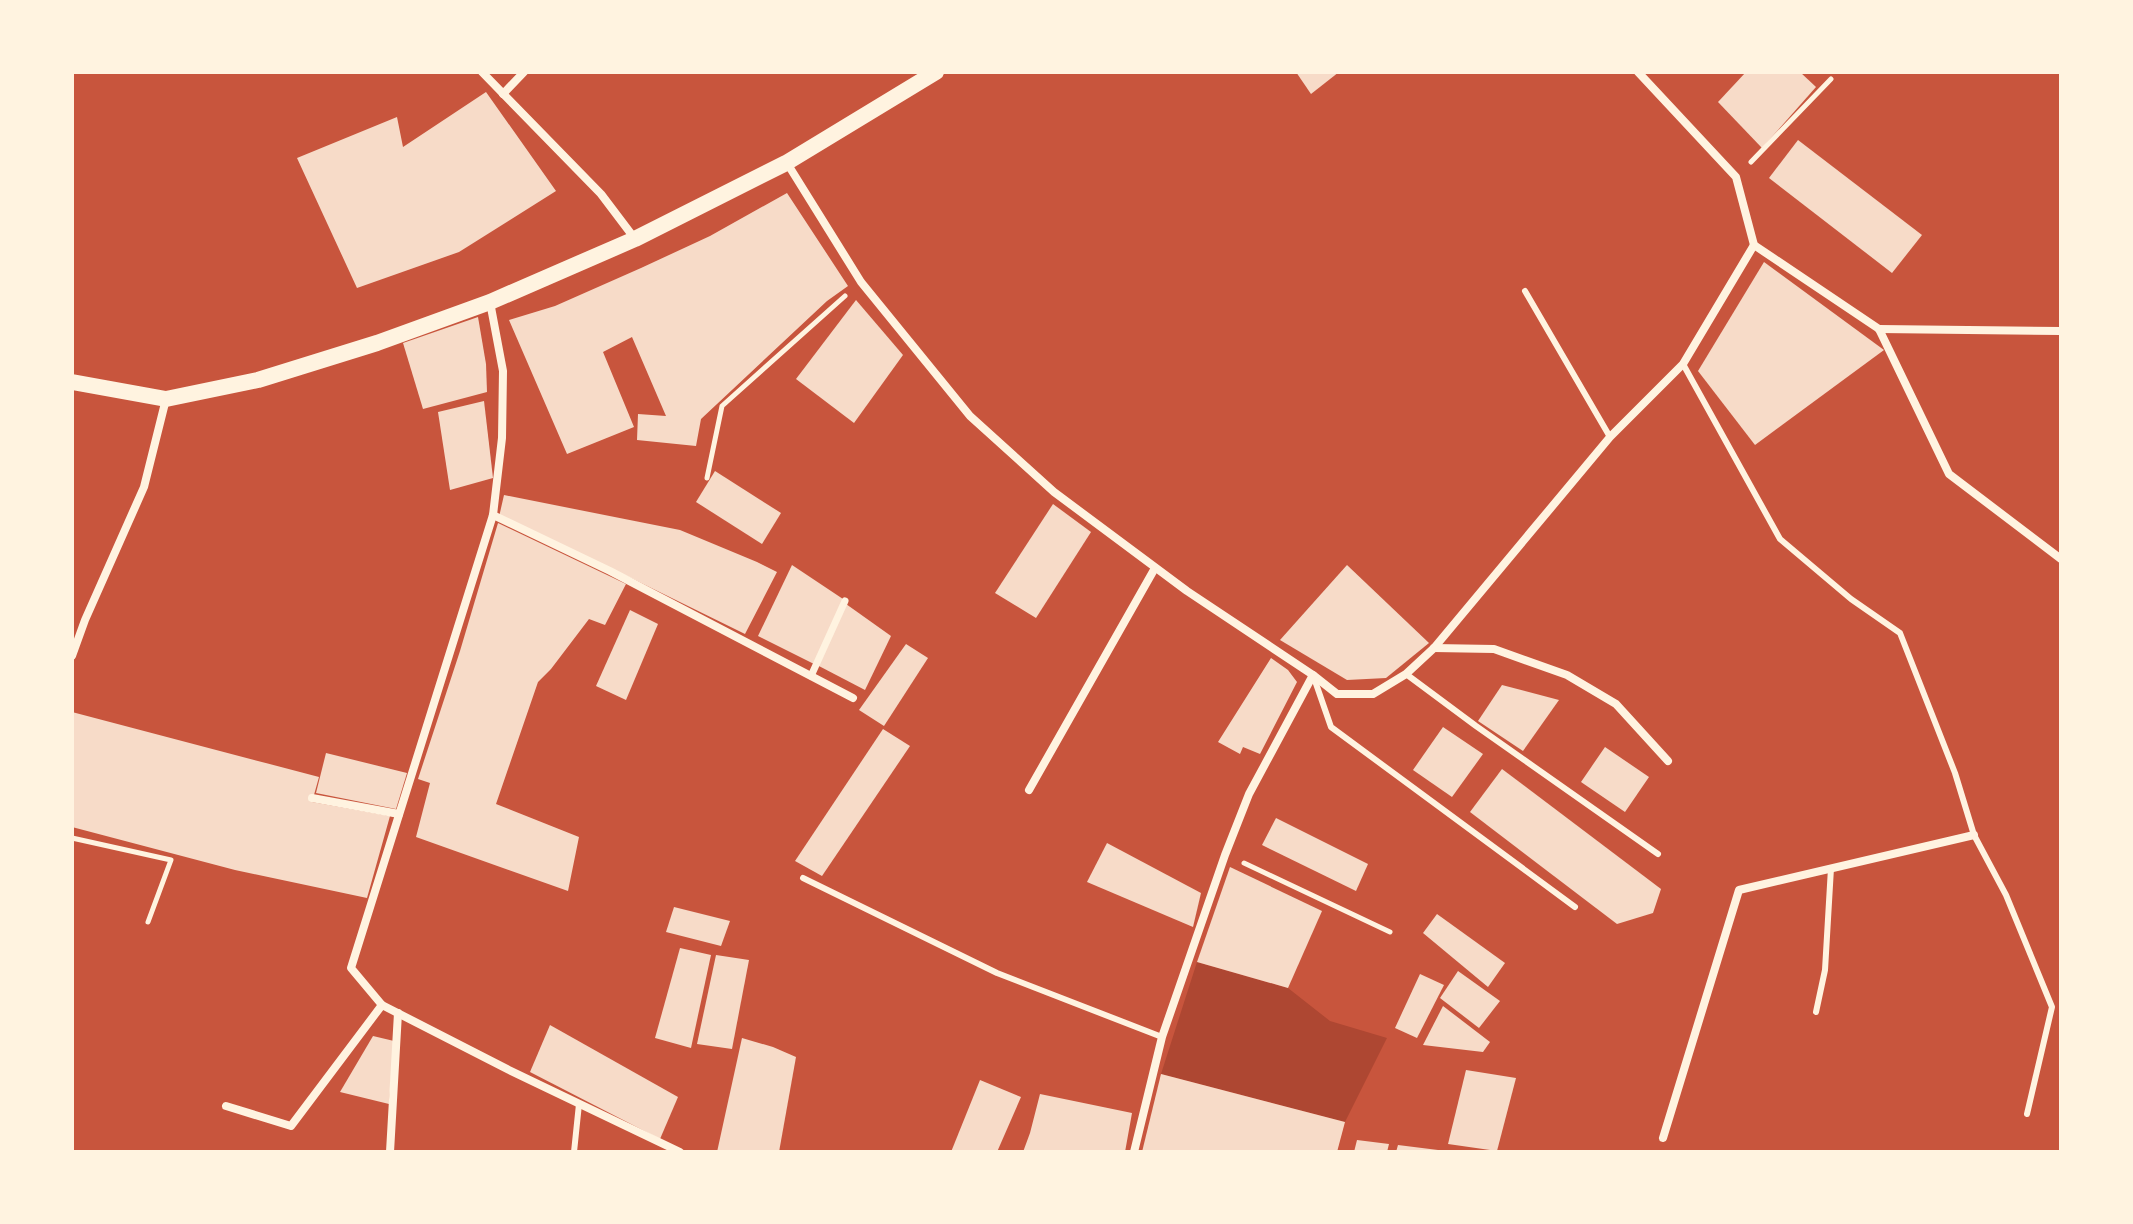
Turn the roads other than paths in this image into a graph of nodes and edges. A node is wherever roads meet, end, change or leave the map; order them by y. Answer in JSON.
{"nodes":[{"id":1,"x":482,"y":72,"type":"edge"},
{"id":2,"x":524,"y":72,"type":"edge"},
{"id":3,"x":936,"y":72,"type":"edge"},
{"id":4,"x":1638,"y":72,"type":"edge"},
{"id":5,"x":503,"y":94,"type":"junction"},
{"id":6,"x":786,"y":163,"type":"junction"},
{"id":7,"x":635,"y":239,"type":"junction"},
{"id":8,"x":1754,"y":245,"type":"junction"},
{"id":9,"x":1525,"y":291,"type":"dead end"},
{"id":10,"x":490,"y":302,"type":"junction"},
{"id":11,"x":1879,"y":329,"type":"junction"},
{"id":12,"x":2061,"y":331,"type":"edge"},
{"id":13,"x":1683,"y":364,"type":"junction"},
{"id":14,"x":72,"y":382,"type":"edge"},
{"id":15,"x":166,"y":399,"type":"junction"},
{"id":16,"x":1610,"y":437,"type":"junction"},
{"id":17,"x":493,"y":515,"type":"junction"},
{"id":18,"x":2061,"y":559,"type":"edge"},
{"id":19,"x":1155,"y":568,"type":"junction"},
{"id":20,"x":845,"y":601,"type":"dead end"},
{"id":21,"x":1434,"y":648,"type":"junction"},
{"id":22,"x":72,"y":656,"type":"edge"},
{"id":23,"x":1406,"y":674,"type":"junction"},
{"id":24,"x":1313,"y":675,"type":"junction"},
{"id":25,"x":811,"y":676,"type":"junction"},
{"id":26,"x":853,"y":698,"type":"dead end"},
{"id":27,"x":1668,"y":761,"type":"dead end"},
{"id":28,"x":1029,"y":790,"type":"dead end"},
{"id":29,"x":312,"y":798,"type":"dead end"},
{"id":30,"x":399,"y":814,"type":"junction"},
{"id":31,"x":1974,"y":835,"type":"junction"},
{"id":32,"x":1658,"y":854,"type":"dead end"},
{"id":33,"x":1831,"y":868,"type":"junction"},
{"id":34,"x":803,"y":878,"type":"dead end"},
{"id":35,"x":1575,"y":907,"type":"dead end"},
{"id":36,"x":382,"y":1005,"type":"junction"},
{"id":37,"x":1816,"y":1012,"type":"dead end"},
{"id":38,"x":398,"y":1013,"type":"junction"},
{"id":39,"x":1162,"y":1037,"type":"junction"},
{"id":40,"x":579,"y":1104,"type":"junction"},
{"id":41,"x":226,"y":1106,"type":"dead end"},
{"id":42,"x":2027,"y":1114,"type":"dead end"},
{"id":43,"x":1663,"y":1138,"type":"dead end"},
{"id":44,"x":390,"y":1152,"type":"edge"},
{"id":45,"x":574,"y":1152,"type":"edge"},
{"id":46,"x":680,"y":1152,"type":"edge"},
{"id":47,"x":1134,"y":1152,"type":"edge"}],
"edges":[{"from":1,"to":5,"type":"street"},
{"from":2,"to":5,"type":"street"},
{"from":3,"to":6,"type":"main road"},
{"from":4,"to":8,"type":"street"},
{"from":5,"to":7,"type":"street"},
{"from":6,"to":7,"type":"main road"},
{"from":6,"to":19,"type":"street"},
{"from":7,"to":10,"type":"main road"},
{"from":8,"to":11,"type":"street"},
{"from":8,"to":13,"type":"street"},
{"from":9,"to":16,"type":"lane"},
{"from":10,"to":15,"type":"main road"},
{"from":10,"to":17,"type":"street"},
{"from":11,"to":12,"type":"street"},
{"from":11,"to":18,"type":"street"},
{"from":13,"to":16,"type":"street"},
{"from":13,"to":31,"type":"lane"},
{"from":14,"to":15,"type":"main road"},
{"from":15,"to":22,"type":"street"},
{"from":16,"to":21,"type":"street"},
{"from":17,"to":25,"type":"street"},
{"from":17,"to":30,"type":"street"},
{"from":19,"to":24,"type":"street"},
{"from":19,"to":28,"type":"street"},
{"from":20,"to":25,"type":"street"},
{"from":21,"to":23,"type":"street"},
{"from":21,"to":27,"type":"street"},
{"from":23,"to":24,"type":"street"},
{"from":23,"to":32,"type":"lane"},
{"from":24,"to":35,"type":"lane"},
{"from":24,"to":39,"type":"street"},
{"from":25,"to":26,"type":"street"},
{"from":29,"to":30,"type":"street"},
{"from":30,"to":36,"type":"street"},
{"from":31,"to":33,"type":"street"},
{"from":31,"to":42,"type":"lane"},
{"from":33,"to":37,"type":"lane"},
{"from":33,"to":43,"type":"street"},
{"from":34,"to":39,"type":"lane"},
{"from":36,"to":38,"type":"street"},
{"from":36,"to":41,"type":"street"},
{"from":38,"to":40,"type":"street"},
{"from":38,"to":44,"type":"street"},
{"from":39,"to":47,"type":"street"},
{"from":40,"to":45,"type":"lane"},
{"from":40,"to":46,"type":"street"}]}
